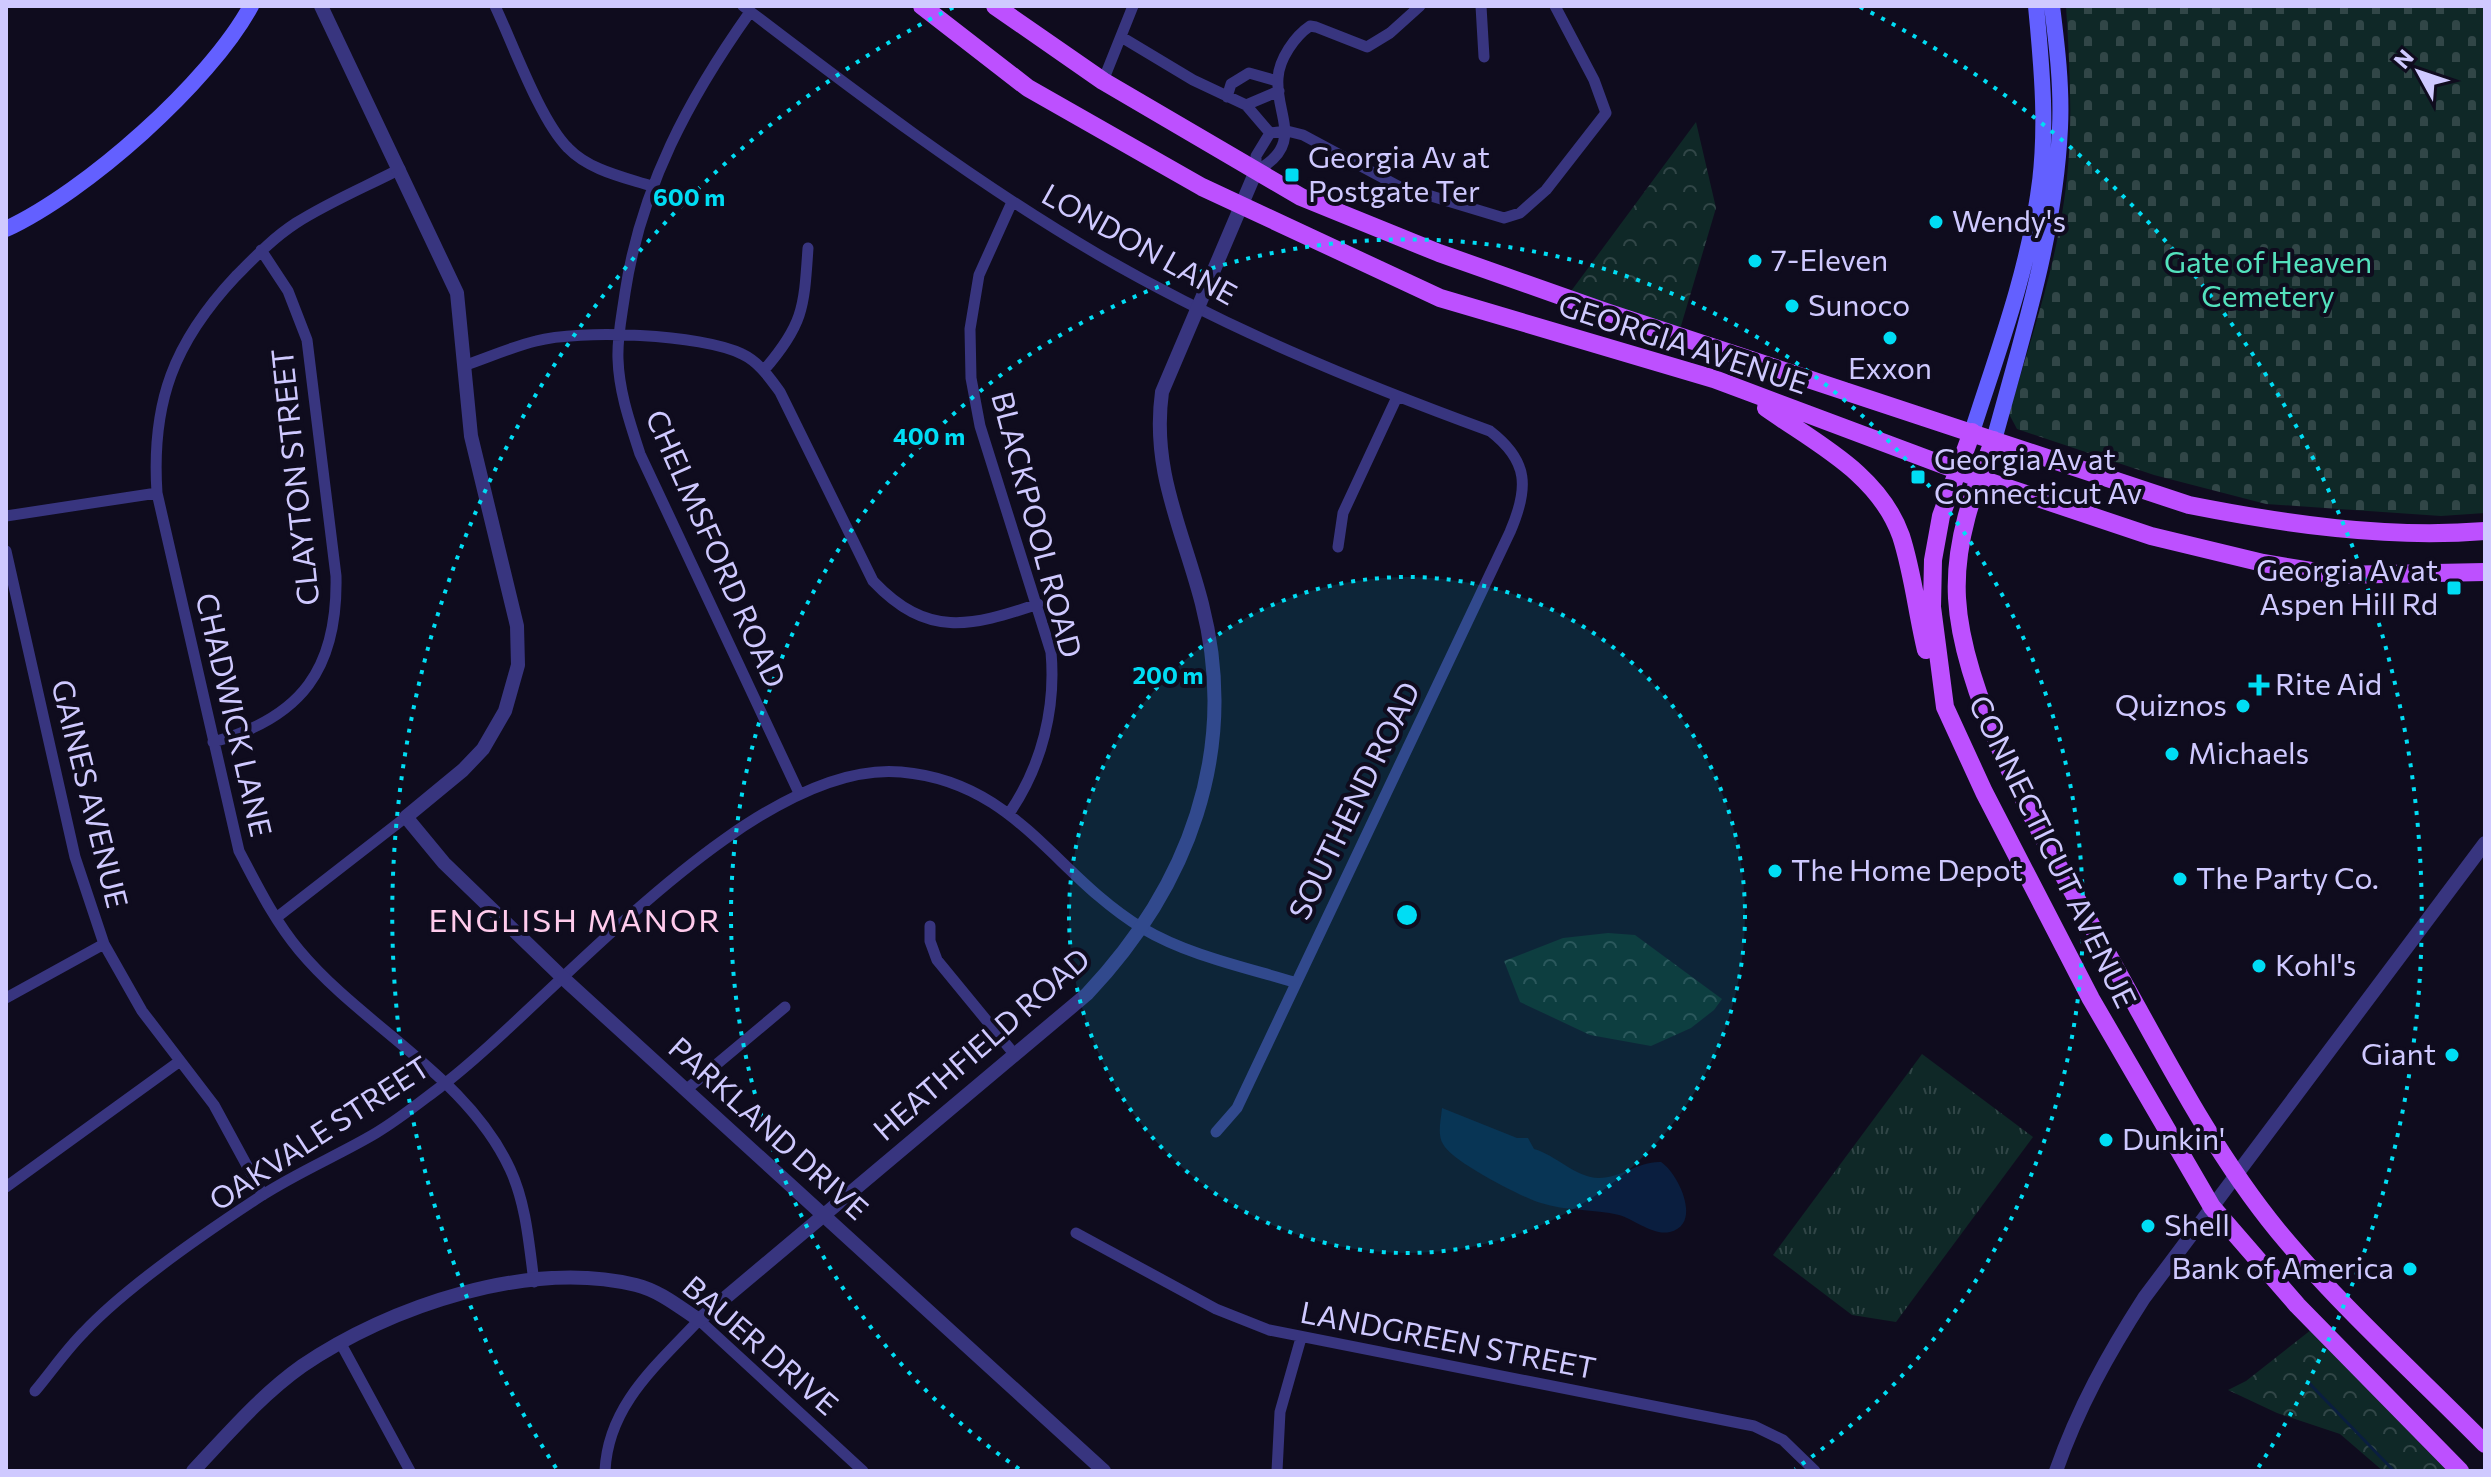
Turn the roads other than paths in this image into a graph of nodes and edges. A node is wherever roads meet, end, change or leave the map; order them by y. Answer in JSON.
{"nodes":[{"id":1,"x":251,"y":6,"type":"edge"},
{"id":2,"x":321,"y":6,"type":"edge"},
{"id":3,"x":495,"y":6,"type":"edge"},
{"id":4,"x":922,"y":6,"type":"edge"},
{"id":5,"x":995,"y":6,"type":"edge"},
{"id":6,"x":1133,"y":6,"type":"edge"},
{"id":7,"x":1420,"y":6,"type":"edge"},
{"id":8,"x":1481,"y":6,"type":"edge"},
{"id":9,"x":1555,"y":6,"type":"edge"},
{"id":10,"x":2036,"y":6,"type":"edge"},
{"id":11,"x":2052,"y":6,"type":"edge"},
{"id":12,"x":746,"y":9,"type":"edge"},
{"id":13,"x":1123,"y":38,"type":"junction"},
{"id":14,"x":1484,"y":57,"type":"dead end"},
{"id":15,"x":1103,"y":81,"type":"junction"},
{"id":16,"x":1278,"y":86,"type":"junction"},
{"id":17,"x":1227,"y":97,"type":"junction"},
{"id":18,"x":1246,"y":105,"type":"junction"},
{"id":19,"x":1287,"y":131,"type":"junction"},
{"id":20,"x":1270,"y":133,"type":"junction"},
{"id":21,"x":400,"y":169,"type":"junction"},
{"id":22,"x":1256,"y":171,"type":"junction"},
{"id":23,"x":651,"y":186,"type":"junction"},
{"id":24,"x":1012,"y":202,"type":"junction"},
{"id":25,"x":1242,"y":207,"type":"junction"},
{"id":26,"x":6,"y":229,"type":"edge"},
{"id":27,"x":808,"y":248,"type":"dead end"},
{"id":28,"x":261,"y":250,"type":"junction"},
{"id":29,"x":1197,"y":308,"type":"junction"},
{"id":30,"x":619,"y":335,"type":"junction"},
{"id":31,"x":466,"y":365,"type":"junction"},
{"id":32,"x":764,"y":370,"type":"junction"},
{"id":33,"x":1738,"y":388,"type":"junction"},
{"id":34,"x":1397,"y":397,"type":"junction"},
{"id":35,"x":1972,"y":432,"type":"junction"},
{"id":36,"x":1994,"y":440,"type":"junction"},
{"id":37,"x":1956,"y":470,"type":"junction"},
{"id":38,"x":1978,"y":478,"type":"junction"},
{"id":39,"x":1523,"y":485,"type":"joint"},
{"id":40,"x":157,"y":493,"type":"junction"},
{"id":41,"x":6,"y":516,"type":"edge"},
{"id":42,"x":2485,"y":531,"type":"edge"},
{"id":43,"x":1338,"y":547,"type":"dead end"},
{"id":44,"x":6,"y":551,"type":"edge"},
{"id":45,"x":2485,"y":572,"type":"edge"},
{"id":46,"x":1038,"y":604,"type":"junction"},
{"id":47,"x":1945,"y":707,"type":"junction"},
{"id":48,"x":213,"y":742,"type":"junction"},
{"id":49,"x":799,"y":793,"type":"junction"},
{"id":50,"x":1010,"y":812,"type":"junction"},
{"id":51,"x":406,"y":817,"type":"junction"},
{"id":52,"x":2485,"y":843,"type":"edge"},
{"id":53,"x":276,"y":918,"type":"junction"},
{"id":54,"x":930,"y":926,"type":"dead end"},
{"id":55,"x":1143,"y":928,"type":"junction"},
{"id":56,"x":104,"y":944,"type":"junction"},
{"id":57,"x":562,"y":977,"type":"junction"},
{"id":58,"x":1294,"y":982,"type":"junction"},
{"id":59,"x":6,"y":998,"type":"edge"},
{"id":60,"x":785,"y":1007,"type":"dead end"},
{"id":61,"x":1015,"y":1055,"type":"junction"},
{"id":62,"x":180,"y":1061,"type":"junction"},
{"id":63,"x":443,"y":1085,"type":"junction"},
{"id":64,"x":687,"y":1089,"type":"junction"},
{"id":65,"x":1216,"y":1132,"type":"dead end"},
{"id":66,"x":2237,"y":1174,"type":"junction"},
{"id":67,"x":6,"y":1187,"type":"edge"},
{"id":68,"x":263,"y":1195,"type":"junction"},
{"id":69,"x":2212,"y":1207,"type":"junction"},
{"id":70,"x":824,"y":1215,"type":"junction"},
{"id":71,"x":1076,"y":1233,"type":"dead end"},
{"id":72,"x":534,"y":1282,"type":"junction"},
{"id":73,"x":699,"y":1320,"type":"junction"},
{"id":74,"x":1301,"y":1338,"type":"junction"},
{"id":75,"x":340,"y":1342,"type":"junction"},
{"id":76,"x":35,"y":1391,"type":"dead end"},
{"id":77,"x":2485,"y":1444,"type":"edge"},
{"id":78,"x":856,"y":1469,"type":"edge"},
{"id":79,"x":193,"y":1471,"type":"edge"},
{"id":80,"x":410,"y":1471,"type":"edge"},
{"id":81,"x":605,"y":1471,"type":"edge"},
{"id":82,"x":1104,"y":1471,"type":"edge"},
{"id":83,"x":1277,"y":1471,"type":"edge"},
{"id":84,"x":1815,"y":1471,"type":"edge"},
{"id":85,"x":2056,"y":1471,"type":"edge"},
{"id":86,"x":2460,"y":1471,"type":"edge"}],
"edges":[{"from":1,"to":26,"type":"main road"},
{"from":2,"to":21,"type":"street"},
{"from":3,"to":23,"type":"street"},
{"from":4,"to":25,"type":"main road","name":"GEORGIA AVENUE"},
{"from":5,"to":15,"type":"main road","name":"GEORGIA AVENUE"},
{"from":6,"to":13,"type":"street"},
{"from":7,"to":16,"type":"street"},
{"from":8,"to":14,"type":"street"},
{"from":9,"to":19,"type":"street"},
{"from":10,"to":35,"type":"main road","name":"CONNECTICUT AVENUE"},
{"from":11,"to":36,"type":"main road","name":"CONNECTICUT AVENUE"},
{"from":12,"to":23,"type":"street","name":"CHELMSFORD ROAD"},
{"from":12,"to":24,"type":"street","name":"LONDON LANE"},
{"from":13,"to":15,"type":"street"},
{"from":13,"to":17,"type":"street"},
{"from":15,"to":22,"type":"main road","name":"GEORGIA AVENUE"},
{"from":16,"to":17,"type":"street"},
{"from":16,"to":18,"type":"street"},
{"from":16,"to":19,"type":"street"},
{"from":17,"to":18,"type":"street"},
{"from":18,"to":20,"type":"street"},
{"from":19,"to":20,"type":"street"},
{"from":19,"to":22,"type":"street"},
{"from":20,"to":22,"type":"street"},
{"from":21,"to":28,"type":"street","name":"CHADWICK LANE"},
{"from":21,"to":31,"type":"street"},
{"from":22,"to":25,"type":"street","name":"HEATHFIELD ROAD"},
{"from":22,"to":35,"type":"main road","name":"GEORGIA AVENUE"},
{"from":23,"to":30,"type":"street","name":"CHELMSFORD ROAD"},
{"from":24,"to":29,"type":"street","name":"LONDON LANE"},
{"from":24,"to":46,"type":"street","name":"BLACKPOOL ROAD"},
{"from":25,"to":29,"type":"street","name":"HEATHFIELD ROAD"},
{"from":25,"to":33,"type":"main road","name":"GEORGIA AVENUE"},
{"from":27,"to":32,"type":"street"},
{"from":28,"to":40,"type":"street","name":"CHADWICK LANE"},
{"from":28,"to":48,"type":"street","name":"CLAYTON STREET"},
{"from":29,"to":34,"type":"street","name":"LONDON LANE"},
{"from":29,"to":55,"type":"street","name":"HEATHFIELD ROAD"},
{"from":30,"to":31,"type":"street"},
{"from":30,"to":32,"type":"street"},
{"from":30,"to":49,"type":"street","name":"CHELMSFORD ROAD"},
{"from":31,"to":51,"type":"street"},
{"from":32,"to":46,"type":"street"},
{"from":33,"to":37,"type":"main road","name":"GEORGIA AVENUE"},
{"from":33,"to":47,"type":"main road"},
{"from":34,"to":39,"type":"street","name":"LONDON LANE"},
{"from":34,"to":43,"type":"street"},
{"from":35,"to":36,"type":"main road","name":"GEORGIA AVENUE"},
{"from":35,"to":37,"type":"main road","name":"CONNECTICUT AVENUE"},
{"from":36,"to":38,"type":"main road","name":"CONNECTICUT AVENUE"},
{"from":36,"to":42,"type":"main road","name":"GEORGIA AVENUE"},
{"from":37,"to":38,"type":"main road","name":"GEORGIA AVENUE"},
{"from":37,"to":47,"type":"main road","name":"CONNECTICUT AVENUE"},
{"from":38,"to":45,"type":"main road","name":"GEORGIA AVENUE"},
{"from":38,"to":66,"type":"main road","name":"CONNECTICUT AVENUE"},
{"from":39,"to":58,"type":"street","name":"SOUTHEND ROAD"},
{"from":40,"to":41,"type":"street"},
{"from":40,"to":48,"type":"street","name":"CHADWICK LANE"},
{"from":44,"to":56,"type":"street","name":"GAINES AVENUE"},
{"from":46,"to":50,"type":"street","name":"BLACKPOOL ROAD"},
{"from":47,"to":69,"type":"main road","name":"CONNECTICUT AVENUE"},
{"from":48,"to":53,"type":"street","name":"CHADWICK LANE"},
{"from":49,"to":50,"type":"street","name":"OAKVALE STREET"},
{"from":49,"to":57,"type":"street","name":"OAKVALE STREET"},
{"from":50,"to":55,"type":"street","name":"OAKVALE STREET"},
{"from":51,"to":53,"type":"street"},
{"from":51,"to":57,"type":"street","name":"PARKLAND DRIVE"},
{"from":52,"to":66,"type":"street"},
{"from":53,"to":63,"type":"street","name":"CHADWICK LANE"},
{"from":54,"to":61,"type":"street"},
{"from":55,"to":58,"type":"street","name":"OAKVALE STREET"},
{"from":55,"to":61,"type":"street","name":"HEATHFIELD ROAD"},
{"from":56,"to":59,"type":"street"},
{"from":56,"to":62,"type":"street","name":"GAINES AVENUE"},
{"from":57,"to":63,"type":"street","name":"OAKVALE STREET"},
{"from":57,"to":64,"type":"street","name":"PARKLAND DRIVE"},
{"from":58,"to":65,"type":"street","name":"SOUTHEND ROAD"},
{"from":60,"to":64,"type":"street"},
{"from":61,"to":70,"type":"street","name":"HEATHFIELD ROAD"},
{"from":62,"to":67,"type":"street"},
{"from":62,"to":68,"type":"street","name":"GAINES AVENUE"},
{"from":63,"to":68,"type":"street","name":"OAKVALE STREET"},
{"from":63,"to":72,"type":"street","name":"CHADWICK LANE"},
{"from":64,"to":70,"type":"street","name":"PARKLAND DRIVE"},
{"from":66,"to":69,"type":"street"},
{"from":66,"to":77,"type":"main road","name":"CONNECTICUT AVENUE"},
{"from":68,"to":76,"type":"street","name":"OAKVALE STREET"},
{"from":69,"to":85,"type":"street"},
{"from":69,"to":86,"type":"main road","name":"CONNECTICUT AVENUE"},
{"from":70,"to":73,"type":"street","name":"HEATHFIELD ROAD"},
{"from":70,"to":82,"type":"street","name":"PARKLAND DRIVE"},
{"from":71,"to":74,"type":"street","name":"LANDGREEN STREET"},
{"from":72,"to":73,"type":"street","name":"BAUER DRIVE"},
{"from":72,"to":75,"type":"street","name":"BAUER DRIVE"},
{"from":73,"to":78,"type":"street","name":"BAUER DRIVE"},
{"from":73,"to":81,"type":"street"},
{"from":74,"to":83,"type":"street"},
{"from":74,"to":84,"type":"street","name":"LANDGREEN STREET"},
{"from":75,"to":79,"type":"street","name":"BAUER DRIVE"},
{"from":75,"to":80,"type":"street"}]}
